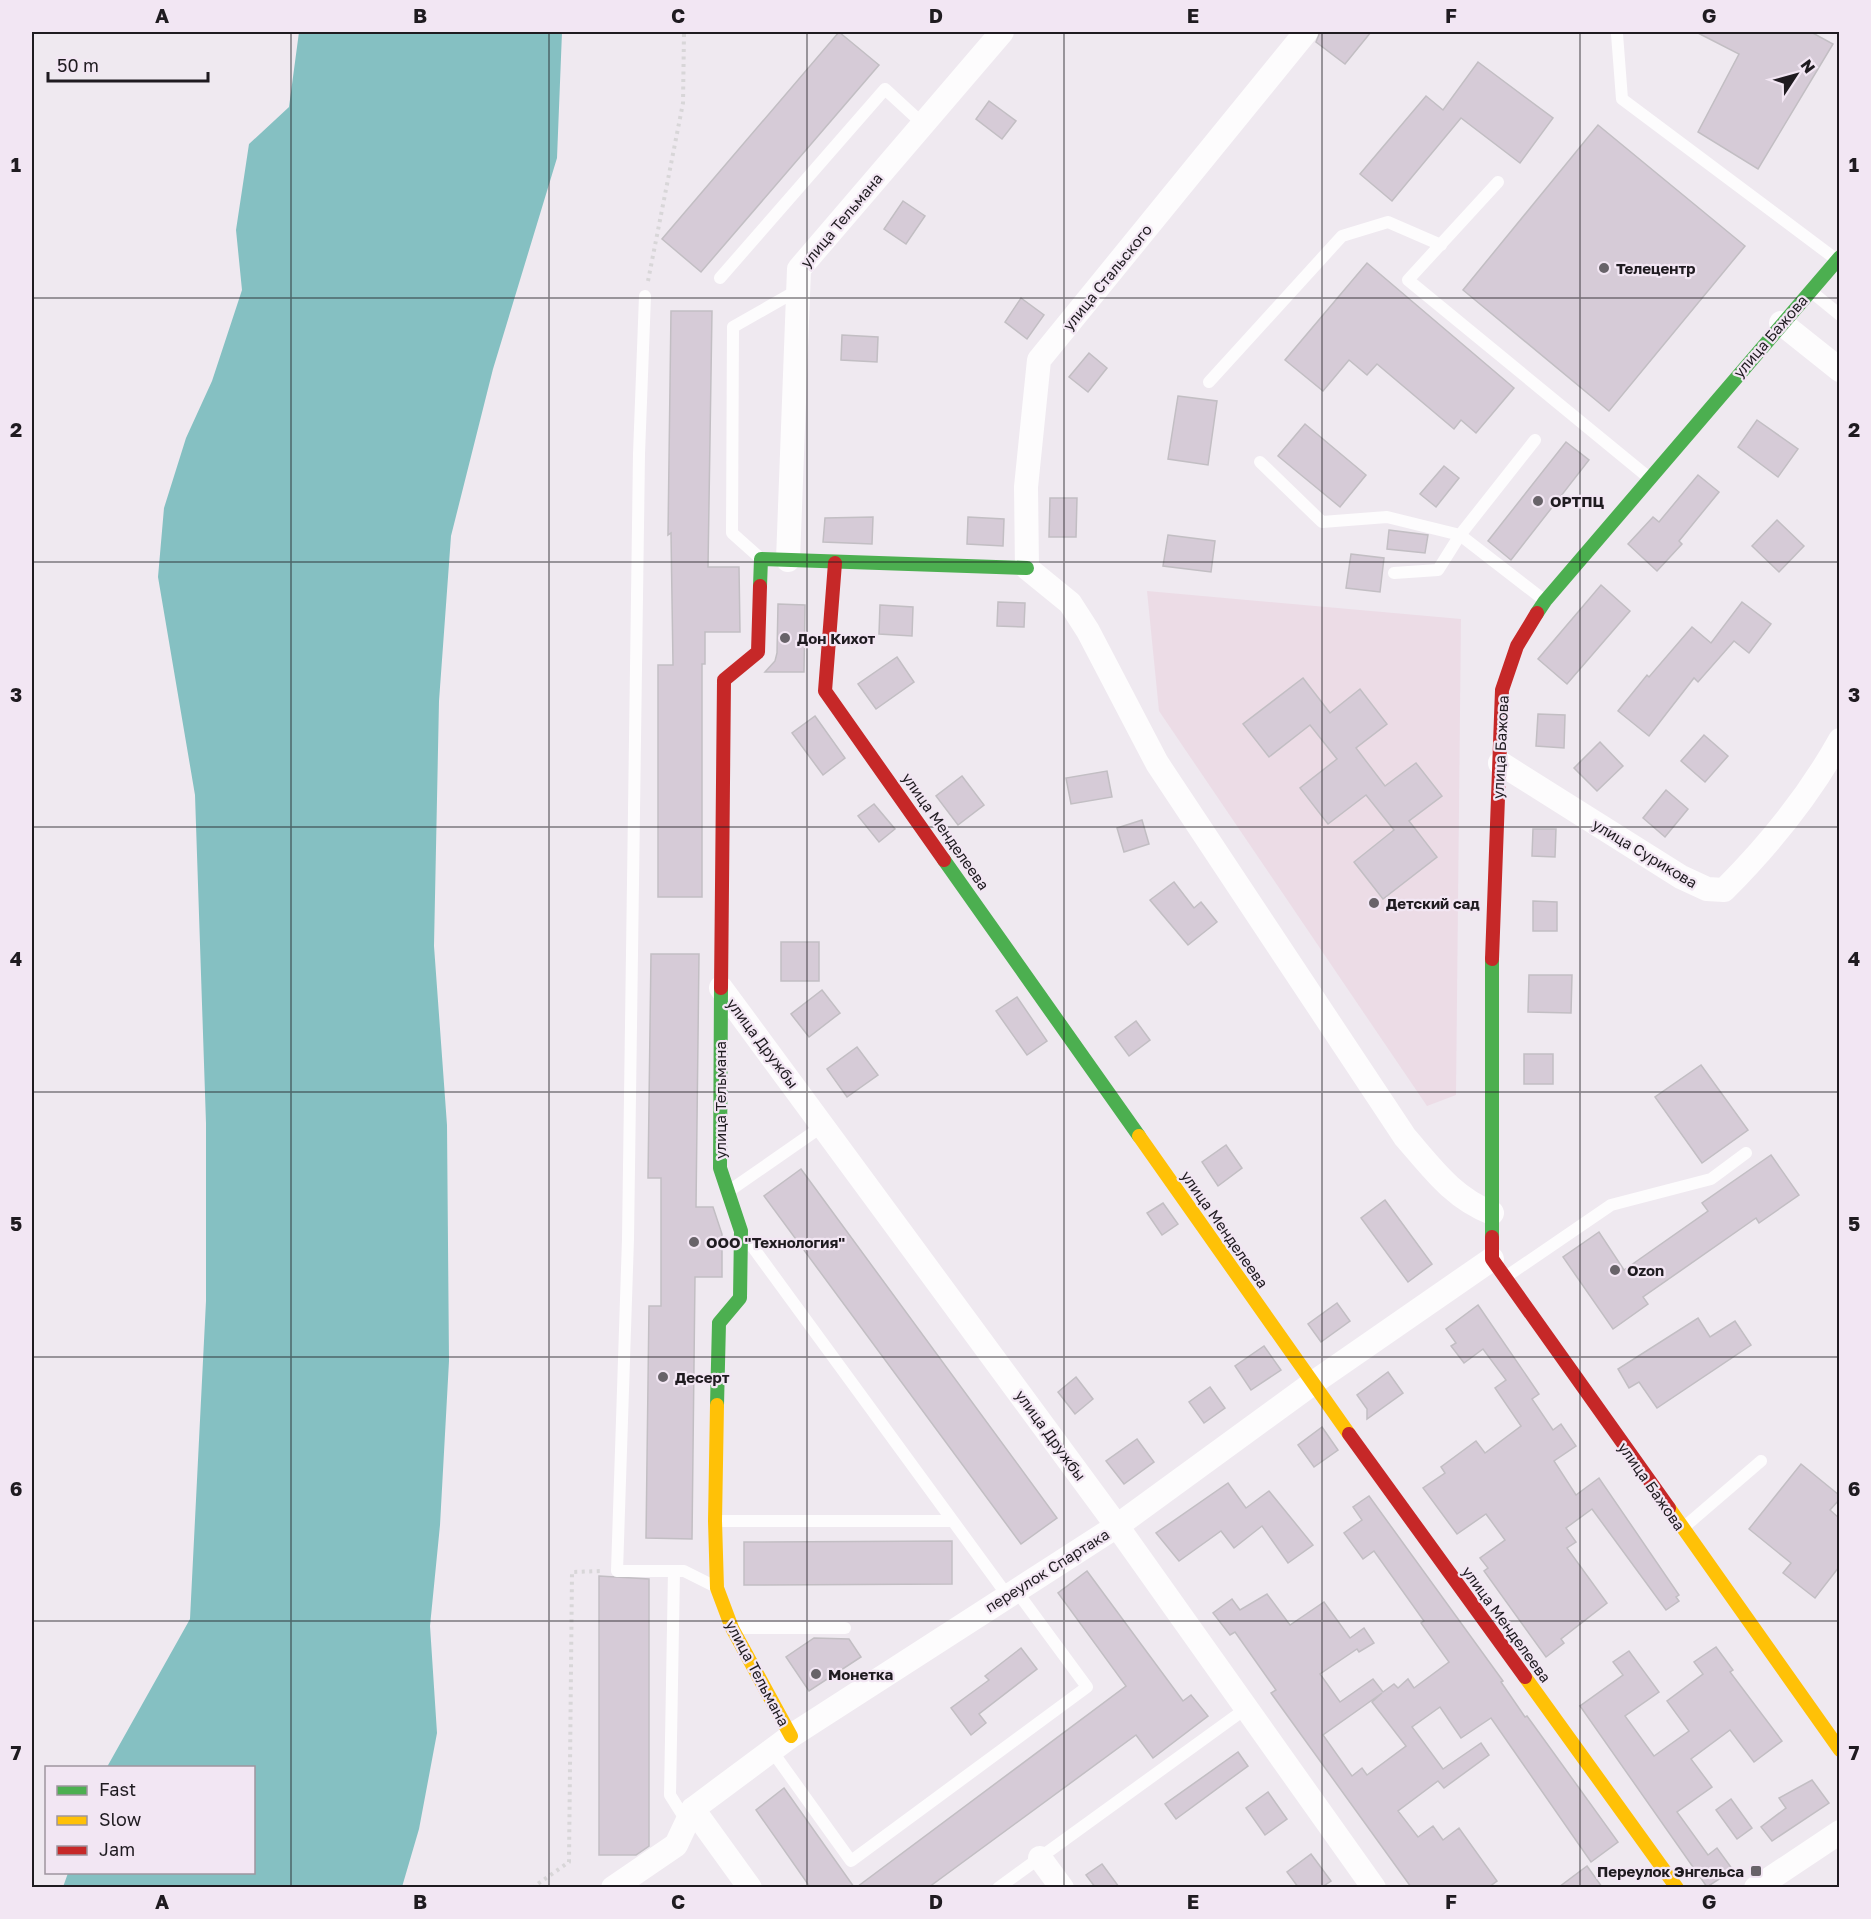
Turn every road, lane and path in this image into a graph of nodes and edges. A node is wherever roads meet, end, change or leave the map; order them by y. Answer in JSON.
{"nodes":[{"id":1,"x":684,"y":32,"type":"edge"},
{"id":2,"x":1002,"y":32,"type":"edge"},
{"id":3,"x":1306,"y":32,"type":"edge"},
{"id":4,"x":1617,"y":34,"type":"dead end"},
{"id":5,"x":923,"y":124,"type":"junction"},
{"id":6,"x":1498,"y":182,"type":"dead end"},
{"id":7,"x":1441,"y":245,"type":"junction"},
{"id":8,"x":1838,"y":258,"type":"edge"},
{"id":9,"x":720,"y":278,"type":"dead end"},
{"id":10,"x":798,"y":290,"type":"junction"},
{"id":11,"x":1810,"y":290,"type":"junction"},
{"id":12,"x":645,"y":296,"type":"joint"},
{"id":13,"x":1839,"y":315,"type":"edge"},
{"id":14,"x":1781,"y":323,"type":"junction"},
{"id":15,"x":1839,"y":370,"type":"edge"},
{"id":16,"x":1209,"y":382,"type":"dead end"},
{"id":17,"x":1535,"y":440,"type":"dead end"},
{"id":18,"x":1260,"y":462,"type":"dead end"},
{"id":19,"x":1649,"y":478,"type":"junction"},
{"id":20,"x":1460,"y":535,"type":"junction"},
{"id":21,"x":761,"y":559,"type":"junction"},
{"id":22,"x":788,"y":560,"type":"junction"},
{"id":23,"x":835,"y":563,"type":"junction"},
{"id":24,"x":1027,"y":568,"type":"junction"},
{"id":25,"x":1394,"y":573,"type":"dead end"},
{"id":26,"x":1545,"y":601,"type":"junction"},
{"id":27,"x":1839,"y":740,"type":"edge"},
{"id":28,"x":1500,"y":763,"type":"junction"},
{"id":29,"x":721,"y":988,"type":"junction"},
{"id":30,"x":824,"y":1125,"type":"junction"},
{"id":31,"x":1746,"y":1154,"type":"dead end"},
{"id":32,"x":728,"y":1191,"type":"junction"},
{"id":33,"x":1492,"y":1213,"type":"junction"},
{"id":34,"x":741,"y":1231,"type":"junction"},
{"id":35,"x":1499,"y":1268,"type":"junction"},
{"id":36,"x":1314,"y":1383,"type":"junction"},
{"id":37,"x":1761,"y":1461,"type":"dead end"},
{"id":38,"x":715,"y":1521,"type":"junction"},
{"id":39,"x":951,"y":1521,"type":"junction"},
{"id":40,"x":1117,"y":1526,"type":"junction"},
{"id":41,"x":1682,"y":1529,"type":"junction"},
{"id":42,"x":617,"y":1571,"type":"junction"},
{"id":43,"x":674,"y":1571,"type":"junction"},
{"id":44,"x":717,"y":1588,"type":"junction"},
{"id":45,"x":1011,"y":1592,"type":"junction"},
{"id":46,"x":732,"y":1628,"type":"junction"},
{"id":47,"x":845,"y":1628,"type":"dead end"},
{"id":48,"x":1248,"y":1707,"type":"junction"},
{"id":49,"x":791,"y":1736,"type":"junction"},
{"id":50,"x":1839,"y":1750,"type":"edge"},
{"id":51,"x":772,"y":1751,"type":"junction"},
{"id":52,"x":690,"y":1816,"type":"junction"},
{"id":53,"x":1839,"y":1832,"type":"edge"},
{"id":54,"x":1040,"y":1858,"type":"junction"},
{"id":55,"x":532,"y":1887,"type":"edge"},
{"id":56,"x":613,"y":1887,"type":"edge"},
{"id":57,"x":750,"y":1887,"type":"edge"},
{"id":58,"x":998,"y":1887,"type":"edge"},
{"id":59,"x":1062,"y":1887,"type":"edge"},
{"id":60,"x":1374,"y":1887,"type":"edge"},
{"id":61,"x":1677,"y":1887,"type":"edge"},
{"id":62,"x":1756,"y":1887,"type":"edge"}],
"edges":[{"from":1,"to":12,"type":"path"},
{"from":2,"to":5,"type":"street","name":"улица Тельмана"},
{"from":3,"to":24,"type":"street","name":"улица Стальского"},
{"from":4,"to":8,"type":"lane"},
{"from":5,"to":9,"type":"lane"},
{"from":5,"to":10,"type":"street","name":"улица Тельмана"},
{"from":6,"to":7,"type":"lane"},
{"from":7,"to":16,"type":"lane"},
{"from":7,"to":19,"type":"lane"},
{"from":8,"to":11,"type":"street","name":"улица Бажова"},
{"from":10,"to":21,"type":"lane"},
{"from":10,"to":22,"type":"street","name":"улица Тельмана"},
{"from":11,"to":13,"type":"lane"},
{"from":11,"to":14,"type":"street","name":"улица Бажова"},
{"from":12,"to":42,"type":"lane"},
{"from":14,"to":15,"type":"street"},
{"from":14,"to":19,"type":"street","name":"улица Бажова"},
{"from":17,"to":20,"type":"lane"},
{"from":18,"to":20,"type":"lane"},
{"from":19,"to":26,"type":"street","name":"улица Бажова"},
{"from":20,"to":25,"type":"lane"},
{"from":20,"to":26,"type":"lane"},
{"from":21,"to":22,"type":"street"},
{"from":21,"to":29,"type":"street","name":"улица Тельмана"},
{"from":22,"to":23,"type":"street"},
{"from":23,"to":24,"type":"street"},
{"from":23,"to":36,"type":"street","name":"улица Менделеева"},
{"from":24,"to":33,"type":"street"},
{"from":26,"to":28,"type":"street","name":"улица Бажова"},
{"from":27,"to":28,"type":"street","name":"улица Сурикова"},
{"from":28,"to":33,"type":"street","name":"улица Бажова"},
{"from":29,"to":30,"type":"street","name":"улица Дружбы"},
{"from":29,"to":32,"type":"street","name":"улица Тельмана"},
{"from":30,"to":32,"type":"lane"},
{"from":30,"to":40,"type":"street","name":"улица Дружбы"},
{"from":31,"to":35,"type":"lane"},
{"from":32,"to":34,"type":"street","name":"улица Тельмана"},
{"from":33,"to":35,"type":"street","name":"улица Бажова"},
{"from":34,"to":38,"type":"street","name":"улица Тельмана"},
{"from":34,"to":39,"type":"lane"},
{"from":35,"to":36,"type":"street","name":"переулок Спартака"},
{"from":35,"to":41,"type":"street","name":"улица Бажова"},
{"from":36,"to":40,"type":"street","name":"переулок Спартака"},
{"from":36,"to":61,"type":"street","name":"улица Менделеева"},
{"from":37,"to":41,"type":"lane"},
{"from":38,"to":39,"type":"lane"},
{"from":38,"to":44,"type":"street","name":"улица Тельмана"},
{"from":39,"to":45,"type":"lane"},
{"from":40,"to":45,"type":"street","name":"переулок Спартака"},
{"from":40,"to":48,"type":"street","name":"улица Дружбы"},
{"from":41,"to":50,"type":"street","name":"улица Бажова"},
{"from":42,"to":43,"type":"lane"},
{"from":42,"to":55,"type":"path"},
{"from":43,"to":44,"type":"lane"},
{"from":43,"to":52,"type":"lane"},
{"from":44,"to":46,"type":"street","name":"улица Тельмана"},
{"from":45,"to":49,"type":"street","name":"переулок Спартака"},
{"from":45,"to":51,"type":"lane"},
{"from":46,"to":47,"type":"lane"},
{"from":46,"to":49,"type":"street","name":"улица Тельмана"},
{"from":48,"to":54,"type":"lane"},
{"from":48,"to":60,"type":"street","name":"улица Дружбы"},
{"from":49,"to":51,"type":"street","name":"переулок Спартака"},
{"from":51,"to":52,"type":"street","name":"переулок Спартака"},
{"from":52,"to":56,"type":"street","name":"переулок Спартака"},
{"from":52,"to":57,"type":"street"},
{"from":53,"to":62,"type":"street"},
{"from":54,"to":58,"type":"lane"},
{"from":54,"to":59,"type":"street"}]}
